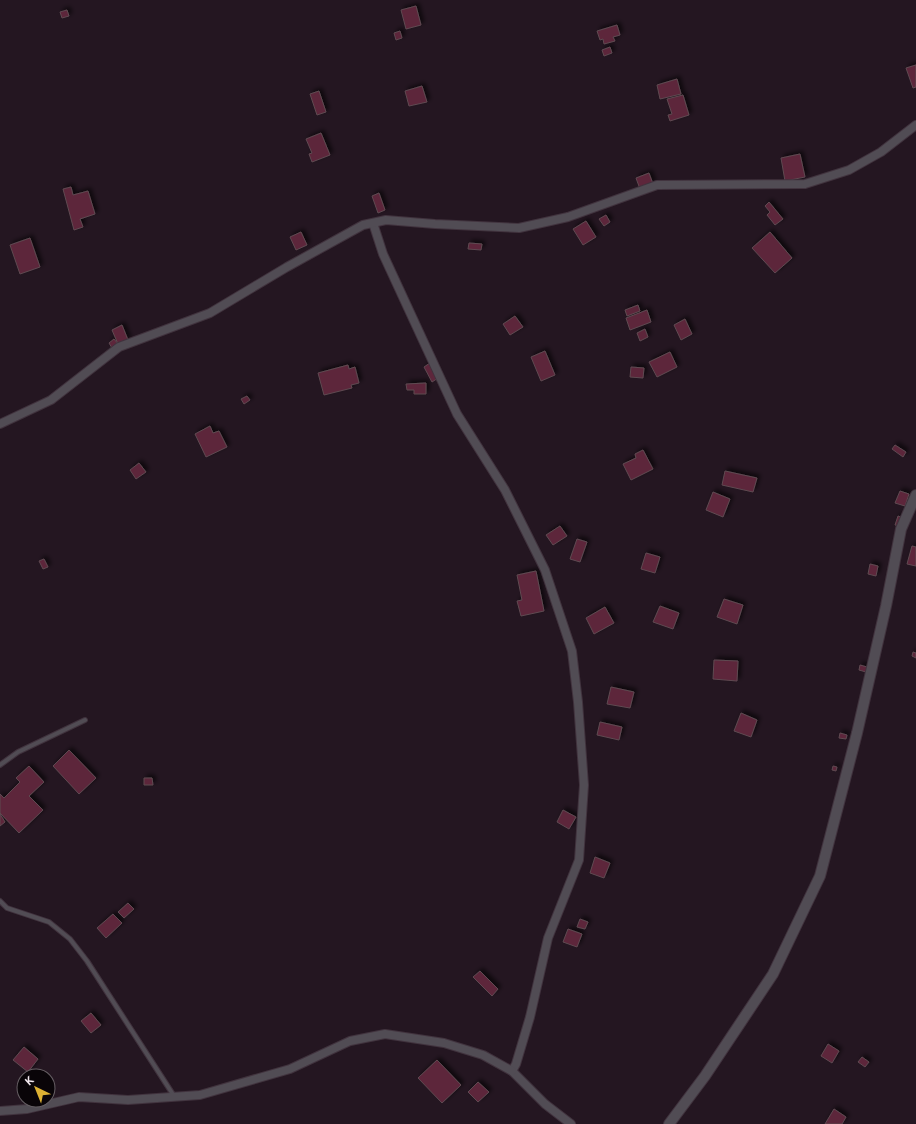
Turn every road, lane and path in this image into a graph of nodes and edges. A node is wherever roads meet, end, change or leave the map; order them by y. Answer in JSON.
{"nodes":[{"id":1,"x":916,"y":125,"type":"edge"},
{"id":2,"x":374,"y":223,"type":"junction"},
{"id":3,"x":0,"y":424,"type":"edge"},
{"id":4,"x":916,"y":495,"type":"edge"},
{"id":5,"x":84,"y":720,"type":"dead end"},
{"id":6,"x":0,"y":765,"type":"edge"},
{"id":7,"x":0,"y":901,"type":"edge"},
{"id":8,"x":512,"y":1071,"type":"junction"},
{"id":9,"x":174,"y":1097,"type":"junction"},
{"id":10,"x":0,"y":1111,"type":"edge"},
{"id":11,"x":571,"y":1124,"type":"edge"},
{"id":12,"x":669,"y":1124,"type":"edge"}],
"edges":[{"from":1,"to":2,"type":"street"},
{"from":2,"to":3,"type":"street"},
{"from":2,"to":8,"type":"street"},
{"from":4,"to":12,"type":"street"},
{"from":5,"to":6,"type":"lane"},
{"from":7,"to":9,"type":"lane"},
{"from":8,"to":9,"type":"street"},
{"from":8,"to":11,"type":"street"},
{"from":9,"to":10,"type":"street"}]}
